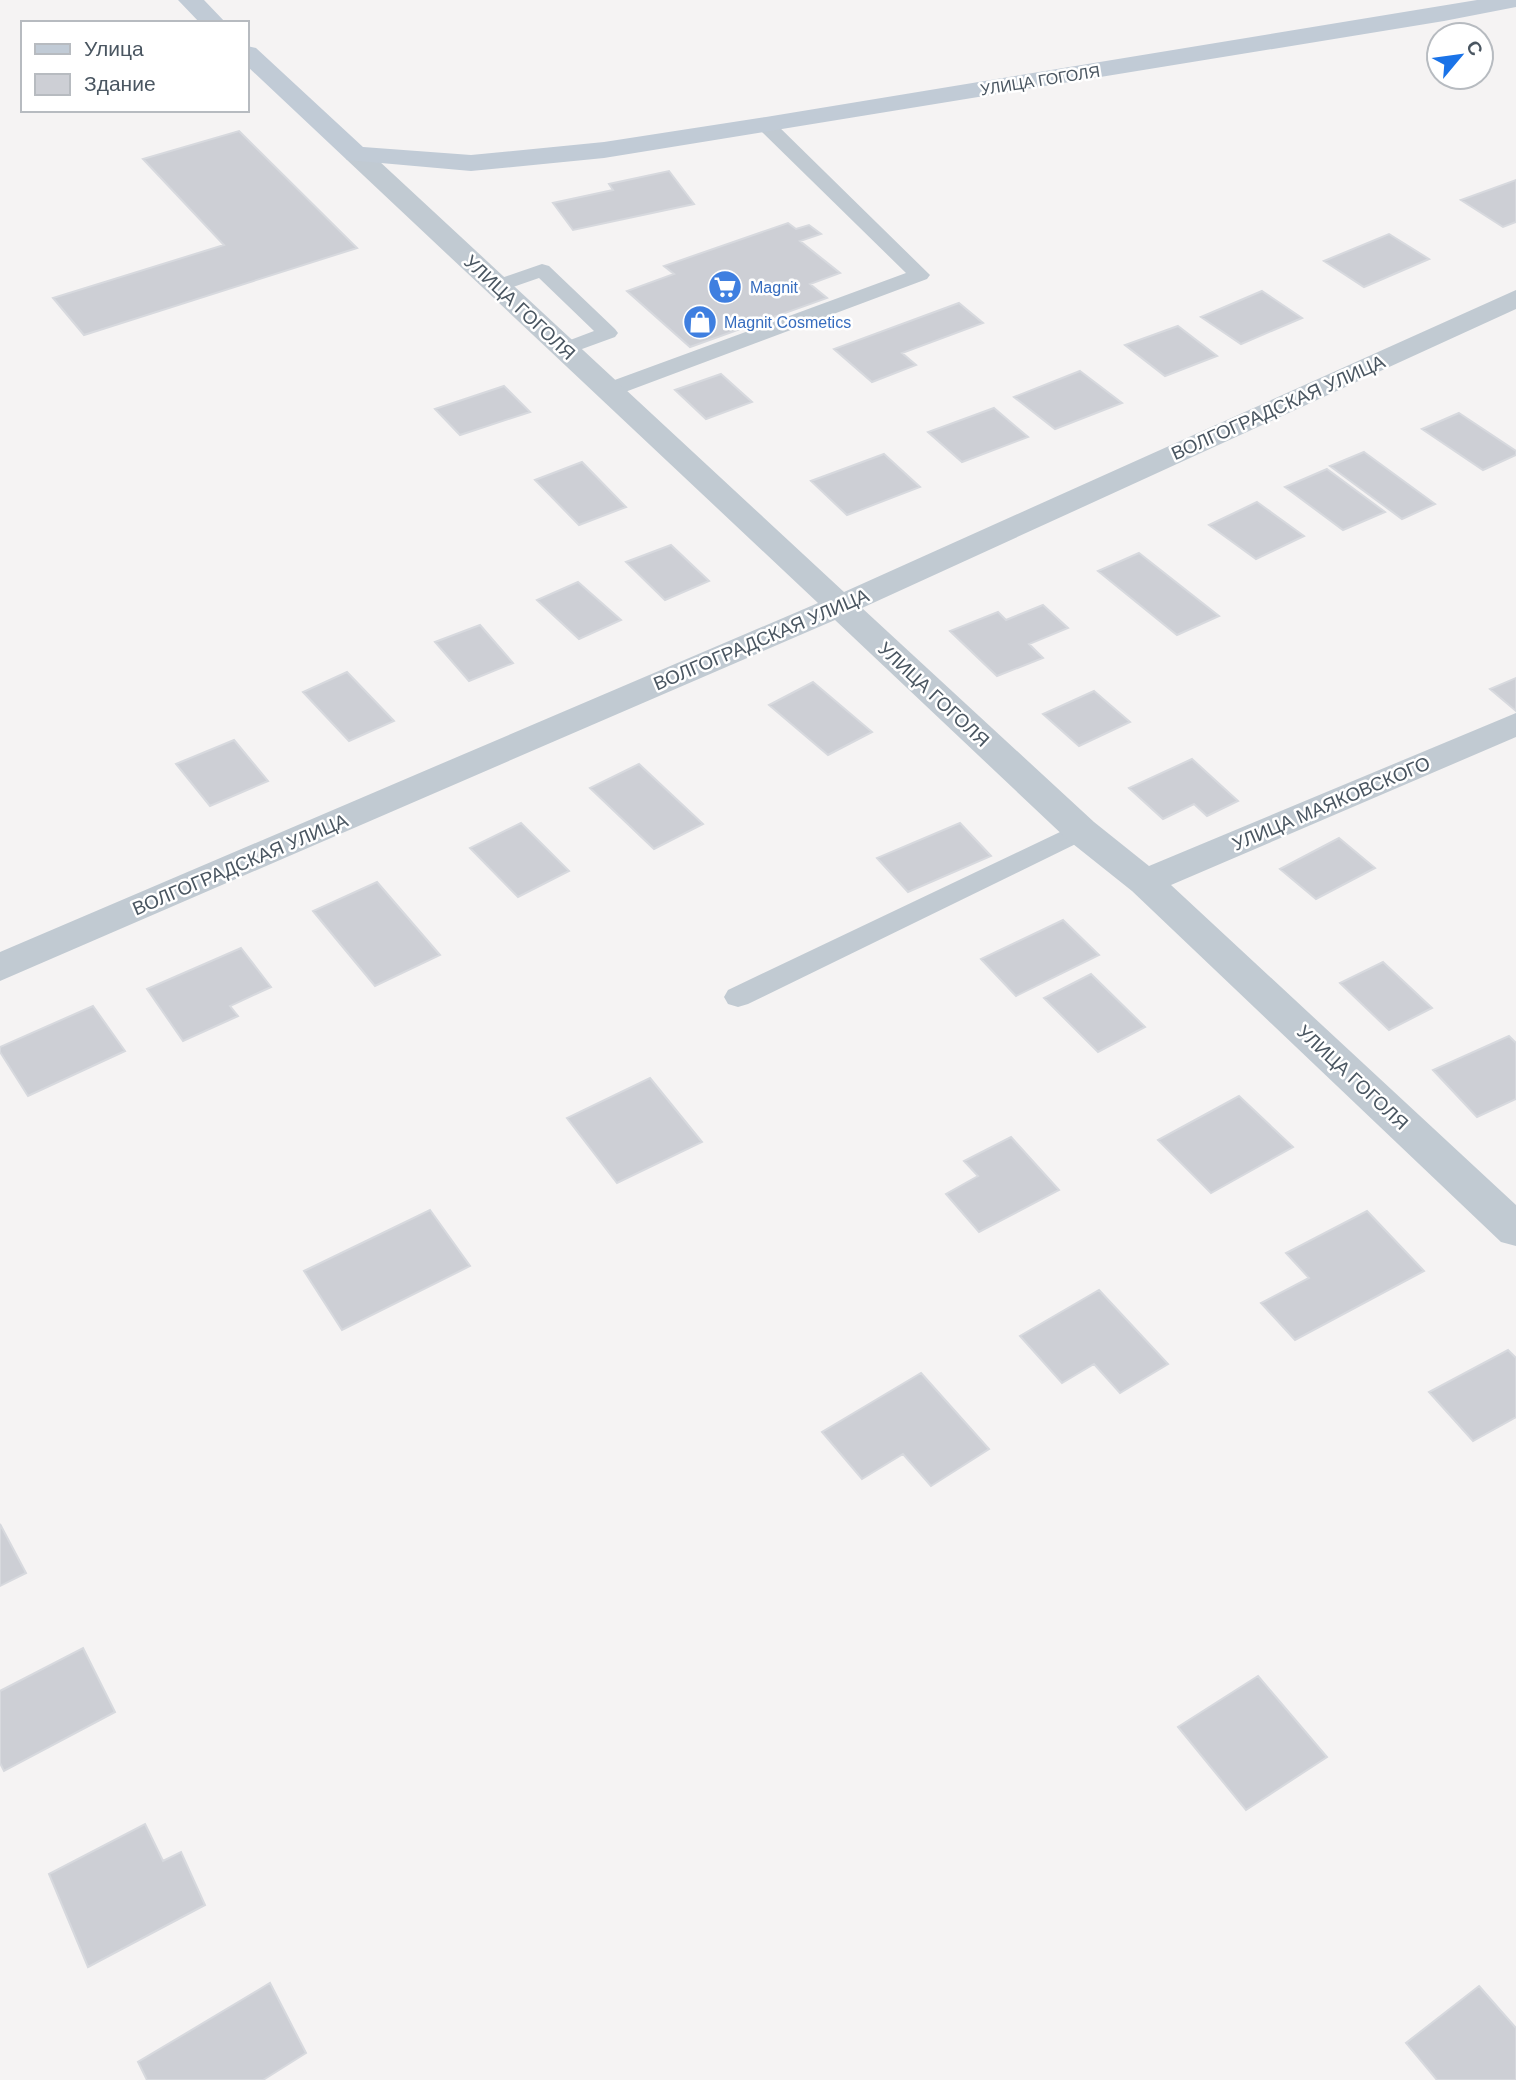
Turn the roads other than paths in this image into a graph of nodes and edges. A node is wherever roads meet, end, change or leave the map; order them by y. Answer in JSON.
{"nodes":[{"id":1,"x":190,"y":0,"type":"edge"},
{"id":2,"x":1513,"y":0,"type":"edge"},
{"id":3,"x":1443,"y":7,"type":"edge"},
{"id":4,"x":212,"y":21,"type":"edge"},
{"id":5,"x":248,"y":54,"type":"edge"},
{"id":6,"x":766,"y":125,"type":"junction"},
{"id":7,"x":356,"y":154,"type":"junction"},
{"id":8,"x":497,"y":286,"type":"junction"},
{"id":9,"x":1516,"y":298,"type":"edge"},
{"id":10,"x":564,"y":349,"type":"junction"},
{"id":11,"x":609,"y":390,"type":"junction"},
{"id":12,"x":840,"y":606,"type":"junction"},
{"id":13,"x":1516,"y":724,"type":"edge"},
{"id":14,"x":1081,"y":831,"type":"junction"},
{"id":15,"x":1145,"y":883,"type":"junction"},
{"id":16,"x":0,"y":967,"type":"edge"},
{"id":17,"x":738,"y":997,"type":"dead end"},
{"id":18,"x":1516,"y":1230,"type":"edge"}],
"edges":[{"from":1,"to":4,"type":"street"},
{"from":2,"to":3,"type":"street","name":"УЛИЦА ГОГОЛЯ"},
{"from":3,"to":6,"type":"street","name":"УЛИЦА ГОГОЛЯ"},
{"from":5,"to":7,"type":"street","name":"УЛИЦА ГОГОЛЯ"},
{"from":6,"to":7,"type":"street","name":"УЛИЦА ГОГОЛЯ"},
{"from":6,"to":11,"type":"lane"},
{"from":7,"to":8,"type":"street","name":"УЛИЦА ГОГОЛЯ"},
{"from":8,"to":10,"type":"street","name":"УЛИЦА ГОГОЛЯ"},
{"from":8,"to":10,"type":"lane"},
{"from":9,"to":12,"type":"street","name":"ВОЛГОГРАДСКАЯ УЛИЦА"},
{"from":10,"to":11,"type":"street","name":"УЛИЦА ГОГОЛЯ"},
{"from":11,"to":12,"type":"street","name":"УЛИЦА ГОГОЛЯ"},
{"from":12,"to":14,"type":"street","name":"УЛИЦА ГОГОЛЯ"},
{"from":12,"to":16,"type":"street","name":"ВОЛГОГРАДСКАЯ УЛИЦА"},
{"from":13,"to":15,"type":"street","name":"УЛИЦА МАЯКОВСКОГО"},
{"from":14,"to":15,"type":"street","name":"УЛИЦА ГОГОЛЯ"},
{"from":14,"to":17,"type":"lane"},
{"from":15,"to":18,"type":"street","name":"УЛИЦА ГОГОЛЯ"}]}
